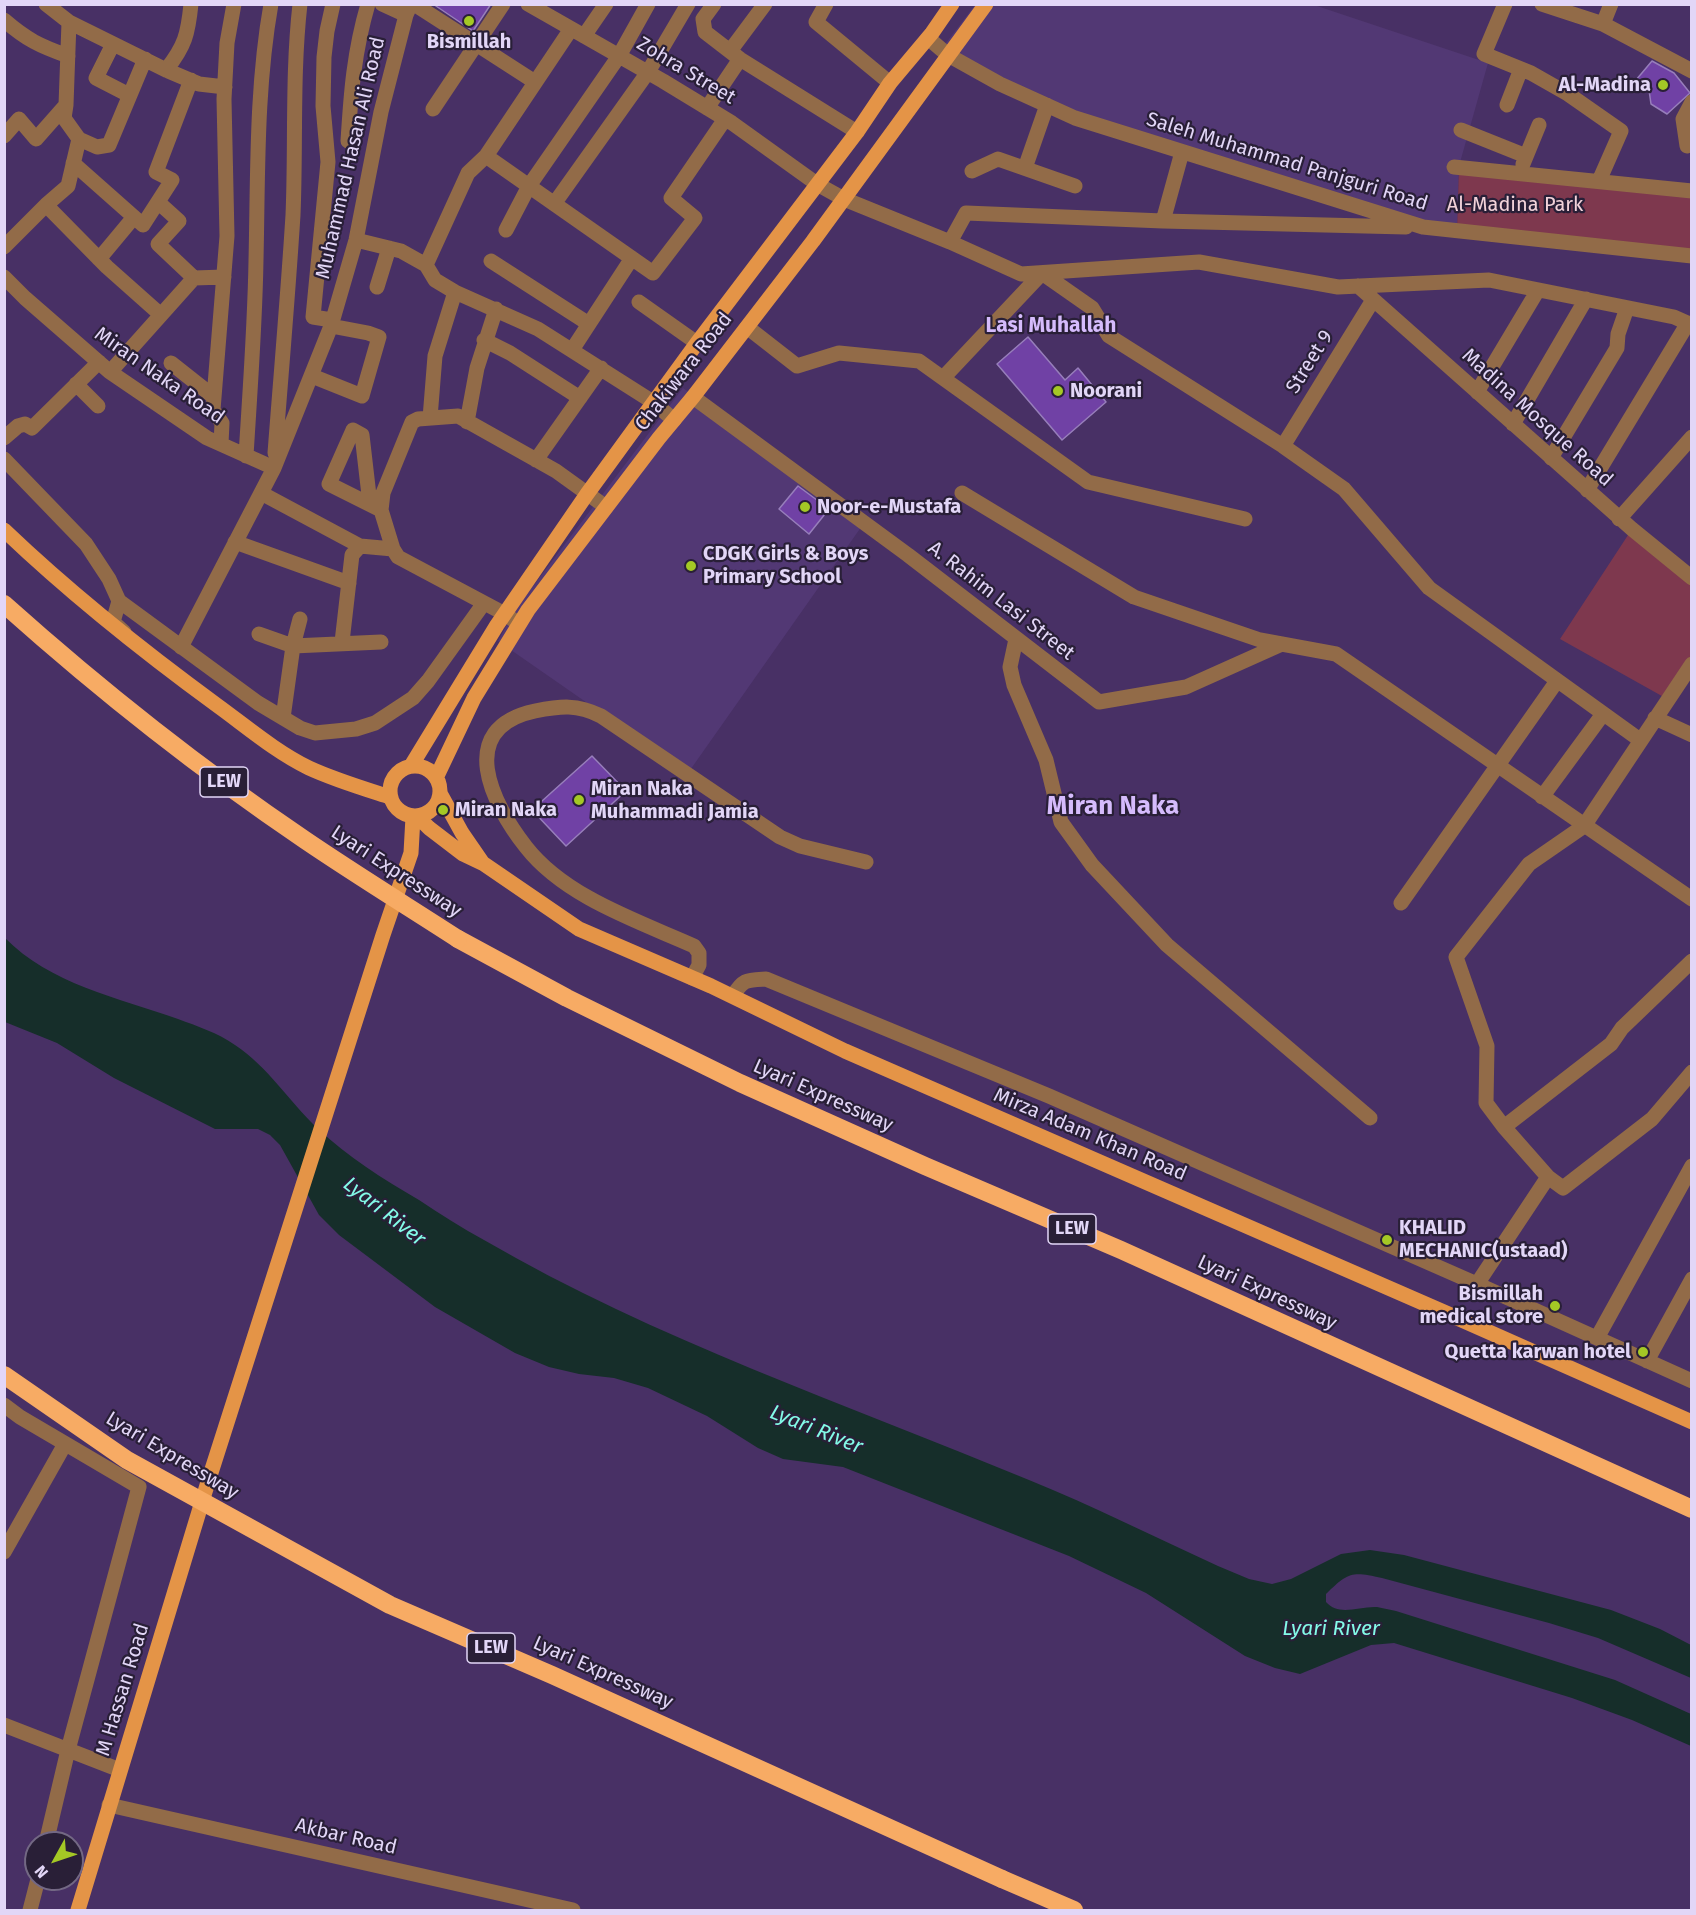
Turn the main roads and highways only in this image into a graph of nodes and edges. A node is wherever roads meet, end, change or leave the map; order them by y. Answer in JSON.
{"nodes":[{"id":1,"x":952,"y":4,"type":"edge"},
{"id":2,"x":986,"y":4,"type":"edge"},
{"id":3,"x":4,"y":530,"type":"edge"},
{"id":4,"x":4,"y":604,"type":"edge"},
{"id":5,"x":411,"y":766,"type":"junction"},
{"id":6,"x":438,"y":785,"type":"junction"},
{"id":7,"x":390,"y":797,"type":"junction"},
{"id":8,"x":416,"y":817,"type":"junction"},
{"id":9,"x":484,"y":864,"type":"junction"},
{"id":10,"x":4,"y":1375,"type":"edge"},
{"id":11,"x":1692,"y":1422,"type":"edge"},
{"id":12,"x":1692,"y":1509,"type":"edge"},
{"id":13,"x":78,"y":1911,"type":"edge"},
{"id":14,"x":1074,"y":1911,"type":"edge"}],
"edges":[{"from":1,"to":5,"type":"main road","name":"Chakiwara Road"},
{"from":2,"to":6,"type":"main road","name":"Chakiwara Road"},
{"from":3,"to":7,"type":"main road"},
{"from":4,"to":12,"type":"highway","name":"Lyari Expressway","number":"LEW","bridge":true},
{"from":5,"to":6,"type":"main road"},
{"from":5,"to":7,"type":"main road"},
{"from":6,"to":8,"type":"main road"},
{"from":6,"to":9,"type":"main road","name":"Mirza Adam Khan Road"},
{"from":7,"to":8,"type":"main road"},
{"from":8,"to":9,"type":"main road","name":"Mirza Adam Khan Road"},
{"from":8,"to":13,"type":"main road","name":"M Hassan Road"},
{"from":9,"to":11,"type":"main road","name":"Mirza Adam Khan Road"},
{"from":10,"to":14,"type":"highway","name":"Lyari Expressway","number":"LEW","bridge":true}]}
